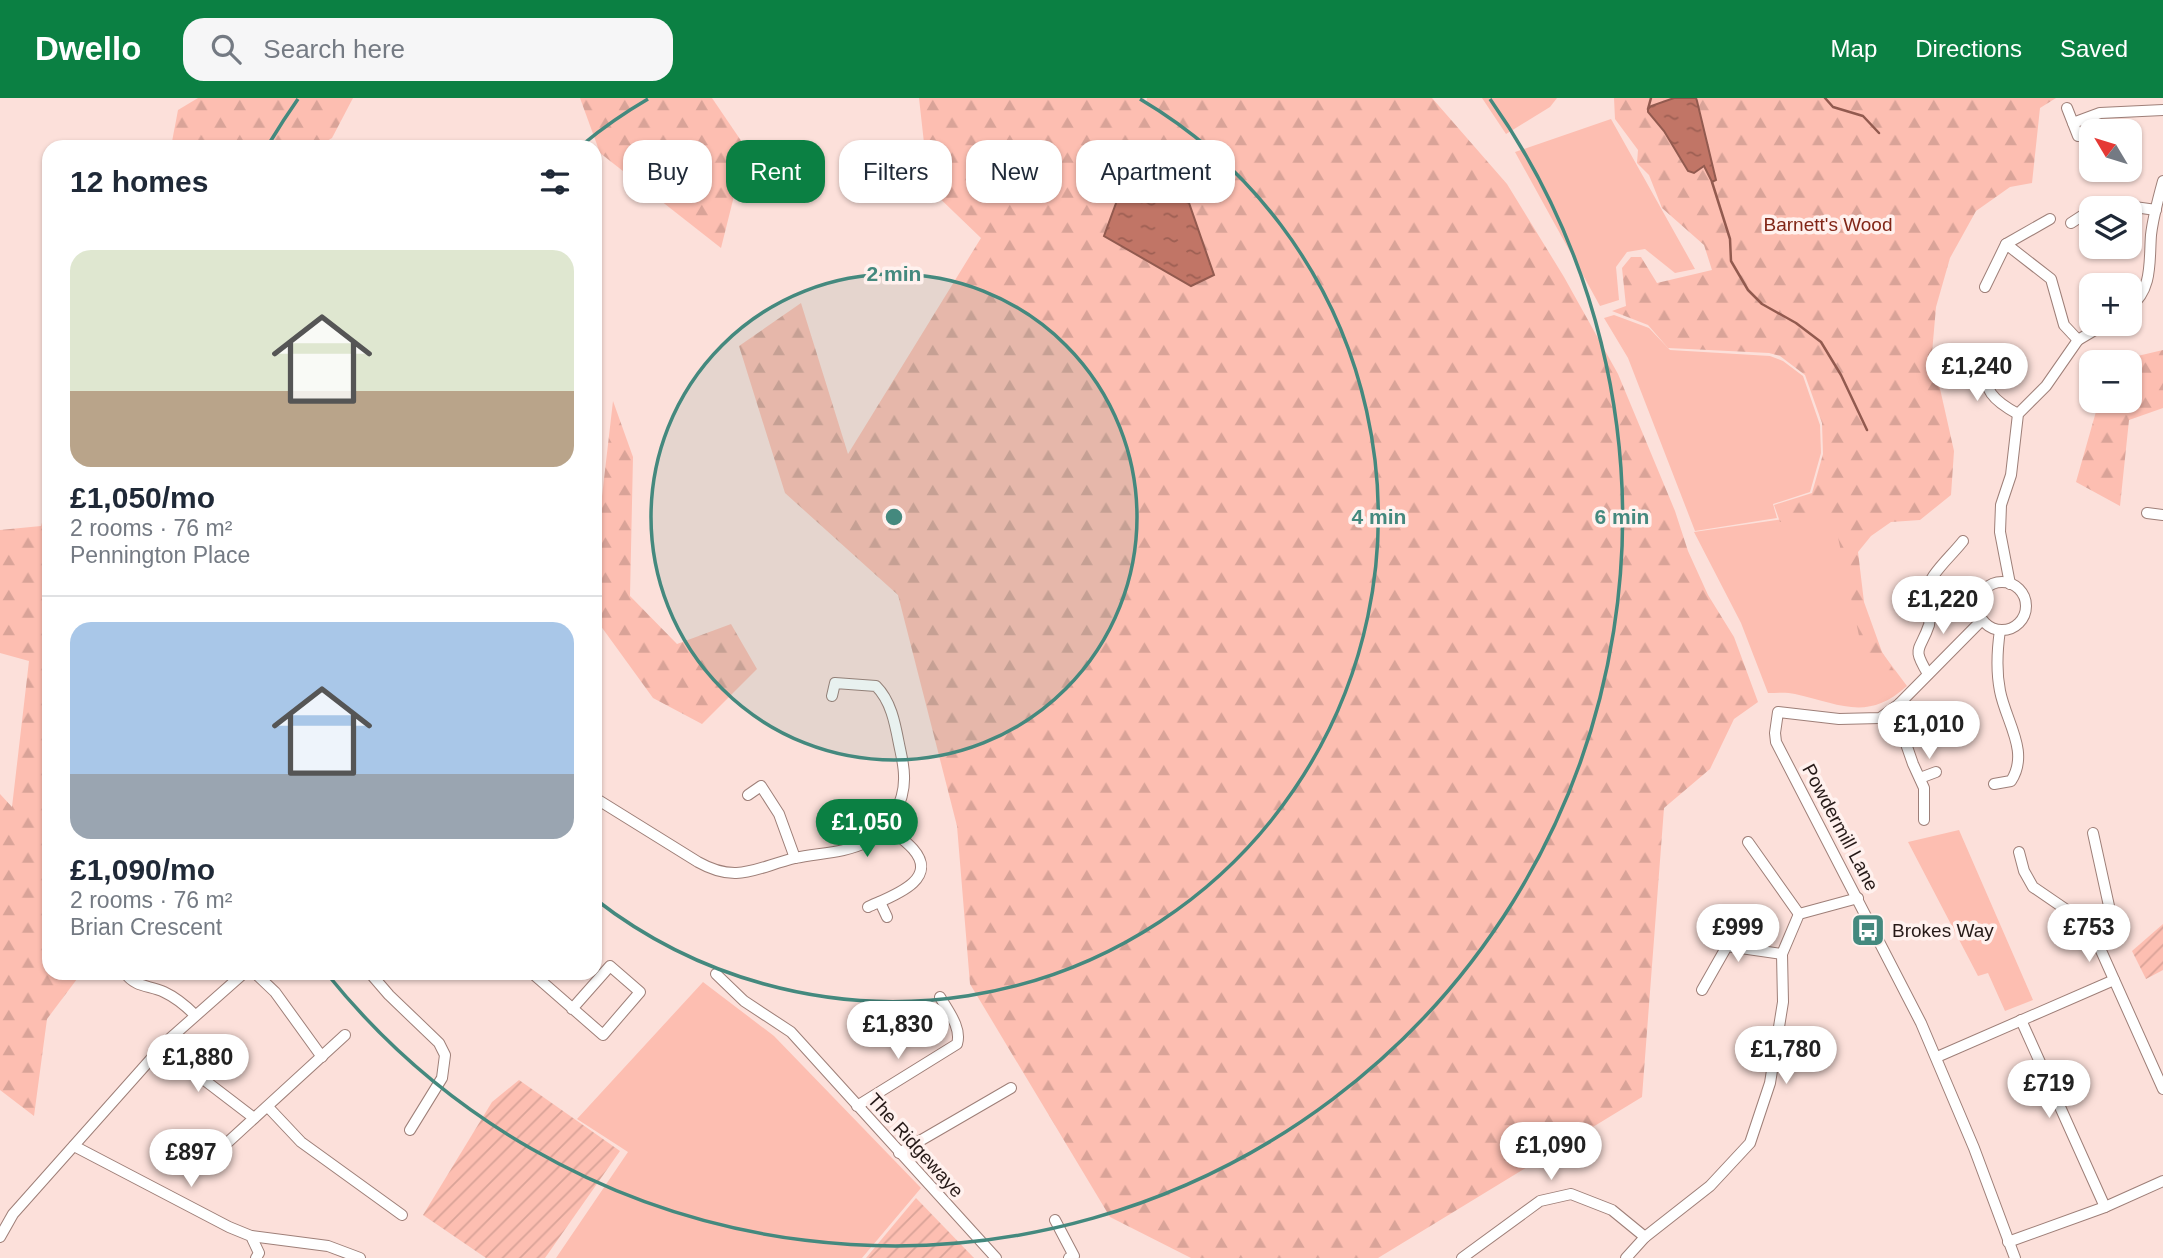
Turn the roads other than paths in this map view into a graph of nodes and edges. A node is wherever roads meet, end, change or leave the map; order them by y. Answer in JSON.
{"nodes":[{"id":1,"x":2067,"y":108,"type":"dead end"},
{"id":2,"x":2163,"y":110,"type":"edge"},
{"id":3,"x":2073,"y":123,"type":"junction"},
{"id":4,"x":2078,"y":136,"type":"dead end"},
{"id":5,"x":2163,"y":181,"type":"edge"},
{"id":6,"x":2142,"y":208,"type":"edge"},
{"id":7,"x":2155,"y":210,"type":"junction"},
{"id":8,"x":2079,"y":218,"type":"edge"},
{"id":9,"x":2050,"y":219,"type":"dead end"},
{"id":10,"x":2071,"y":223,"type":"dead end"},
{"id":11,"x":2006,"y":244,"type":"junction"},
{"id":12,"x":1985,"y":287,"type":"dead end"},
{"id":13,"x":2142,"y":292,"type":"edge"},
{"id":14,"x":2085,"y":336,"type":"edge"},
{"id":15,"x":2078,"y":340,"type":"junction"},
{"id":16,"x":1982,"y":362,"type":"dead end"},
{"id":17,"x":2018,"y":414,"type":"junction"},
{"id":18,"x":2147,"y":513,"type":"dead end"},
{"id":19,"x":2163,"y":515,"type":"edge"},
{"id":20,"x":1964,"y":541,"type":"dead end"},
{"id":21,"x":2010,"y":584,"type":"junction"},
{"id":22,"x":1982,"y":620,"type":"junction"},
{"id":23,"x":2000,"y":630,"type":"junction"},
{"id":24,"x":1928,"y":674,"type":"junction"},
{"id":25,"x":832,"y":696,"type":"dead end"},
{"id":26,"x":1899,"y":704,"type":"junction"},
{"id":27,"x":1936,"y":772,"type":"dead end"},
{"id":28,"x":2013,"y":777,"type":"junction"},
{"id":29,"x":1920,"y":778,"type":"junction"},
{"id":30,"x":2024,"y":783,"type":"dead end"},
{"id":31,"x":1994,"y":784,"type":"dead end"},
{"id":32,"x":748,"y":794,"type":"dead end"},
{"id":33,"x":602,"y":802,"type":"edge"},
{"id":34,"x":1924,"y":820,"type":"dead end"},
{"id":35,"x":887,"y":827,"type":"junction"},
{"id":36,"x":2093,"y":833,"type":"dead end"},
{"id":37,"x":1748,"y":842,"type":"dead end"},
{"id":38,"x":2019,"y":852,"type":"dead end"},
{"id":39,"x":795,"y":858,"type":"junction"},
{"id":40,"x":1858,"y":898,"type":"junction"},
{"id":41,"x":880,"y":902,"type":"junction"},
{"id":42,"x":868,"y":907,"type":"dead end"},
{"id":43,"x":1799,"y":914,"type":"junction"},
{"id":44,"x":887,"y":917,"type":"dead end"},
{"id":45,"x":2090,"y":926,"type":"junction"},
{"id":46,"x":1782,"y":954,"type":"junction"},
{"id":47,"x":716,"y":974,"type":"dead end"},
{"id":48,"x":602,"y":976,"type":"edge"},
{"id":49,"x":131,"y":980,"type":"edge"},
{"id":50,"x":236,"y":980,"type":"edge"},
{"id":51,"x":262,"y":980,"type":"edge"},
{"id":52,"x":376,"y":980,"type":"edge"},
{"id":53,"x":540,"y":980,"type":"edge"},
{"id":54,"x":598,"y":980,"type":"edge"},
{"id":55,"x":2113,"y":980,"type":"junction"},
{"id":56,"x":1702,"y":990,"type":"dead end"},
{"id":57,"x":940,"y":997,"type":"dead end"},
{"id":58,"x":572,"y":1009,"type":"junction"},
{"id":59,"x":195,"y":1016,"type":"junction"},
{"id":60,"x":2021,"y":1020,"type":"junction"},
{"id":61,"x":345,"y":1035,"type":"dead end"},
{"id":62,"x":166,"y":1042,"type":"junction"},
{"id":63,"x":322,"y":1057,"type":"junction"},
{"id":64,"x":1937,"y":1057,"type":"junction"},
{"id":65,"x":1011,"y":1088,"type":"dead end"},
{"id":66,"x":2163,"y":1089,"type":"edge"},
{"id":67,"x":857,"y":1106,"type":"junction"},
{"id":68,"x":268,"y":1107,"type":"junction"},
{"id":69,"x":254,"y":1118,"type":"junction"},
{"id":70,"x":410,"y":1130,"type":"dead end"},
{"id":71,"x":228,"y":1143,"type":"dead end"},
{"id":72,"x":74,"y":1146,"type":"junction"},
{"id":73,"x":899,"y":1153,"type":"junction"},
{"id":74,"x":2163,"y":1181,"type":"edge"},
{"id":75,"x":2105,"y":1207,"type":"junction"},
{"id":76,"x":402,"y":1215,"type":"dead end"},
{"id":77,"x":1055,"y":1220,"type":"dead end"},
{"id":78,"x":251,"y":1236,"type":"junction"},
{"id":79,"x":0,"y":1237,"type":"edge"},
{"id":80,"x":1645,"y":1237,"type":"junction"},
{"id":81,"x":2008,"y":1241,"type":"junction"},
{"id":82,"x":256,"y":1258,"type":"edge"},
{"id":83,"x":360,"y":1258,"type":"edge"},
{"id":84,"x":996,"y":1258,"type":"edge"},
{"id":85,"x":1069,"y":1258,"type":"edge"},
{"id":86,"x":1462,"y":1258,"type":"edge"},
{"id":87,"x":1626,"y":1258,"type":"edge"},
{"id":88,"x":2015,"y":1258,"type":"edge"}],
"edges":[{"from":1,"to":3,"type":"street"},
{"from":2,"to":3,"type":"street"},
{"from":3,"to":4,"type":"street"},
{"from":5,"to":7,"type":"street"},
{"from":6,"to":7,"type":"street"},
{"from":7,"to":13,"type":"street"},
{"from":8,"to":10,"type":"street"},
{"from":9,"to":11,"type":"street"},
{"from":11,"to":12,"type":"street"},
{"from":11,"to":15,"type":"street"},
{"from":14,"to":15,"type":"street"},
{"from":15,"to":17,"type":"street"},
{"from":16,"to":17,"type":"street"},
{"from":17,"to":21,"type":"street"},
{"from":18,"to":19,"type":"street"},
{"from":20,"to":24,"type":"street"},
{"from":21,"to":22,"type":"street"},
{"from":21,"to":23,"type":"street"},
{"from":22,"to":23,"type":"street"},
{"from":22,"to":24,"type":"street","name":"Powdermill Lane"},
{"from":23,"to":28,"type":"street"},
{"from":24,"to":26,"type":"street","name":"Powdermill Lane"},
{"from":25,"to":35,"type":"street"},
{"from":26,"to":29,"type":"street"},
{"from":26,"to":40,"type":"street","name":"Powdermill Lane"},
{"from":27,"to":29,"type":"street"},
{"from":28,"to":30,"type":"street"},
{"from":28,"to":31,"type":"street"},
{"from":29,"to":34,"type":"street"},
{"from":32,"to":39,"type":"street"},
{"from":33,"to":39,"type":"street"},
{"from":35,"to":39,"type":"street"},
{"from":35,"to":41,"type":"street"},
{"from":36,"to":45,"type":"street"},
{"from":37,"to":43,"type":"street"},
{"from":38,"to":45,"type":"street"},
{"from":40,"to":43,"type":"street"},
{"from":40,"to":64,"type":"street","name":"Powdermill Lane"},
{"from":41,"to":42,"type":"street"},
{"from":41,"to":44,"type":"street"},
{"from":43,"to":46,"type":"street"},
{"from":45,"to":55,"type":"street"},
{"from":46,"to":56,"type":"street"},
{"from":46,"to":80,"type":"street"},
{"from":47,"to":67,"type":"street","name":"The Ridgewaye"},
{"from":48,"to":58,"type":"street"},
{"from":49,"to":59,"type":"street"},
{"from":50,"to":59,"type":"street"},
{"from":51,"to":63,"type":"street"},
{"from":52,"to":70,"type":"street"},
{"from":53,"to":58,"type":"street"},
{"from":54,"to":58,"type":"street"},
{"from":55,"to":60,"type":"street"},
{"from":55,"to":66,"type":"street"},
{"from":57,"to":67,"type":"street"},
{"from":59,"to":62,"type":"street"},
{"from":60,"to":64,"type":"street"},
{"from":60,"to":75,"type":"street"},
{"from":61,"to":63,"type":"street"},
{"from":62,"to":69,"type":"street"},
{"from":62,"to":72,"type":"street"},
{"from":63,"to":68,"type":"street"},
{"from":64,"to":81,"type":"street","name":"Powdermill Lane"},
{"from":65,"to":73,"type":"street"},
{"from":67,"to":73,"type":"street","name":"The Ridgewaye"},
{"from":68,"to":69,"type":"street"},
{"from":68,"to":76,"type":"street"},
{"from":69,"to":71,"type":"street"},
{"from":72,"to":78,"type":"street"},
{"from":72,"to":79,"type":"street"},
{"from":73,"to":84,"type":"street","name":"The Ridgewaye"},
{"from":74,"to":75,"type":"street"},
{"from":75,"to":81,"type":"street"},
{"from":77,"to":85,"type":"street"},
{"from":78,"to":82,"type":"street"},
{"from":78,"to":83,"type":"street"},
{"from":80,"to":86,"type":"street"},
{"from":80,"to":87,"type":"street"},
{"from":81,"to":88,"type":"street","name":"Powdermill Lane"}]}
